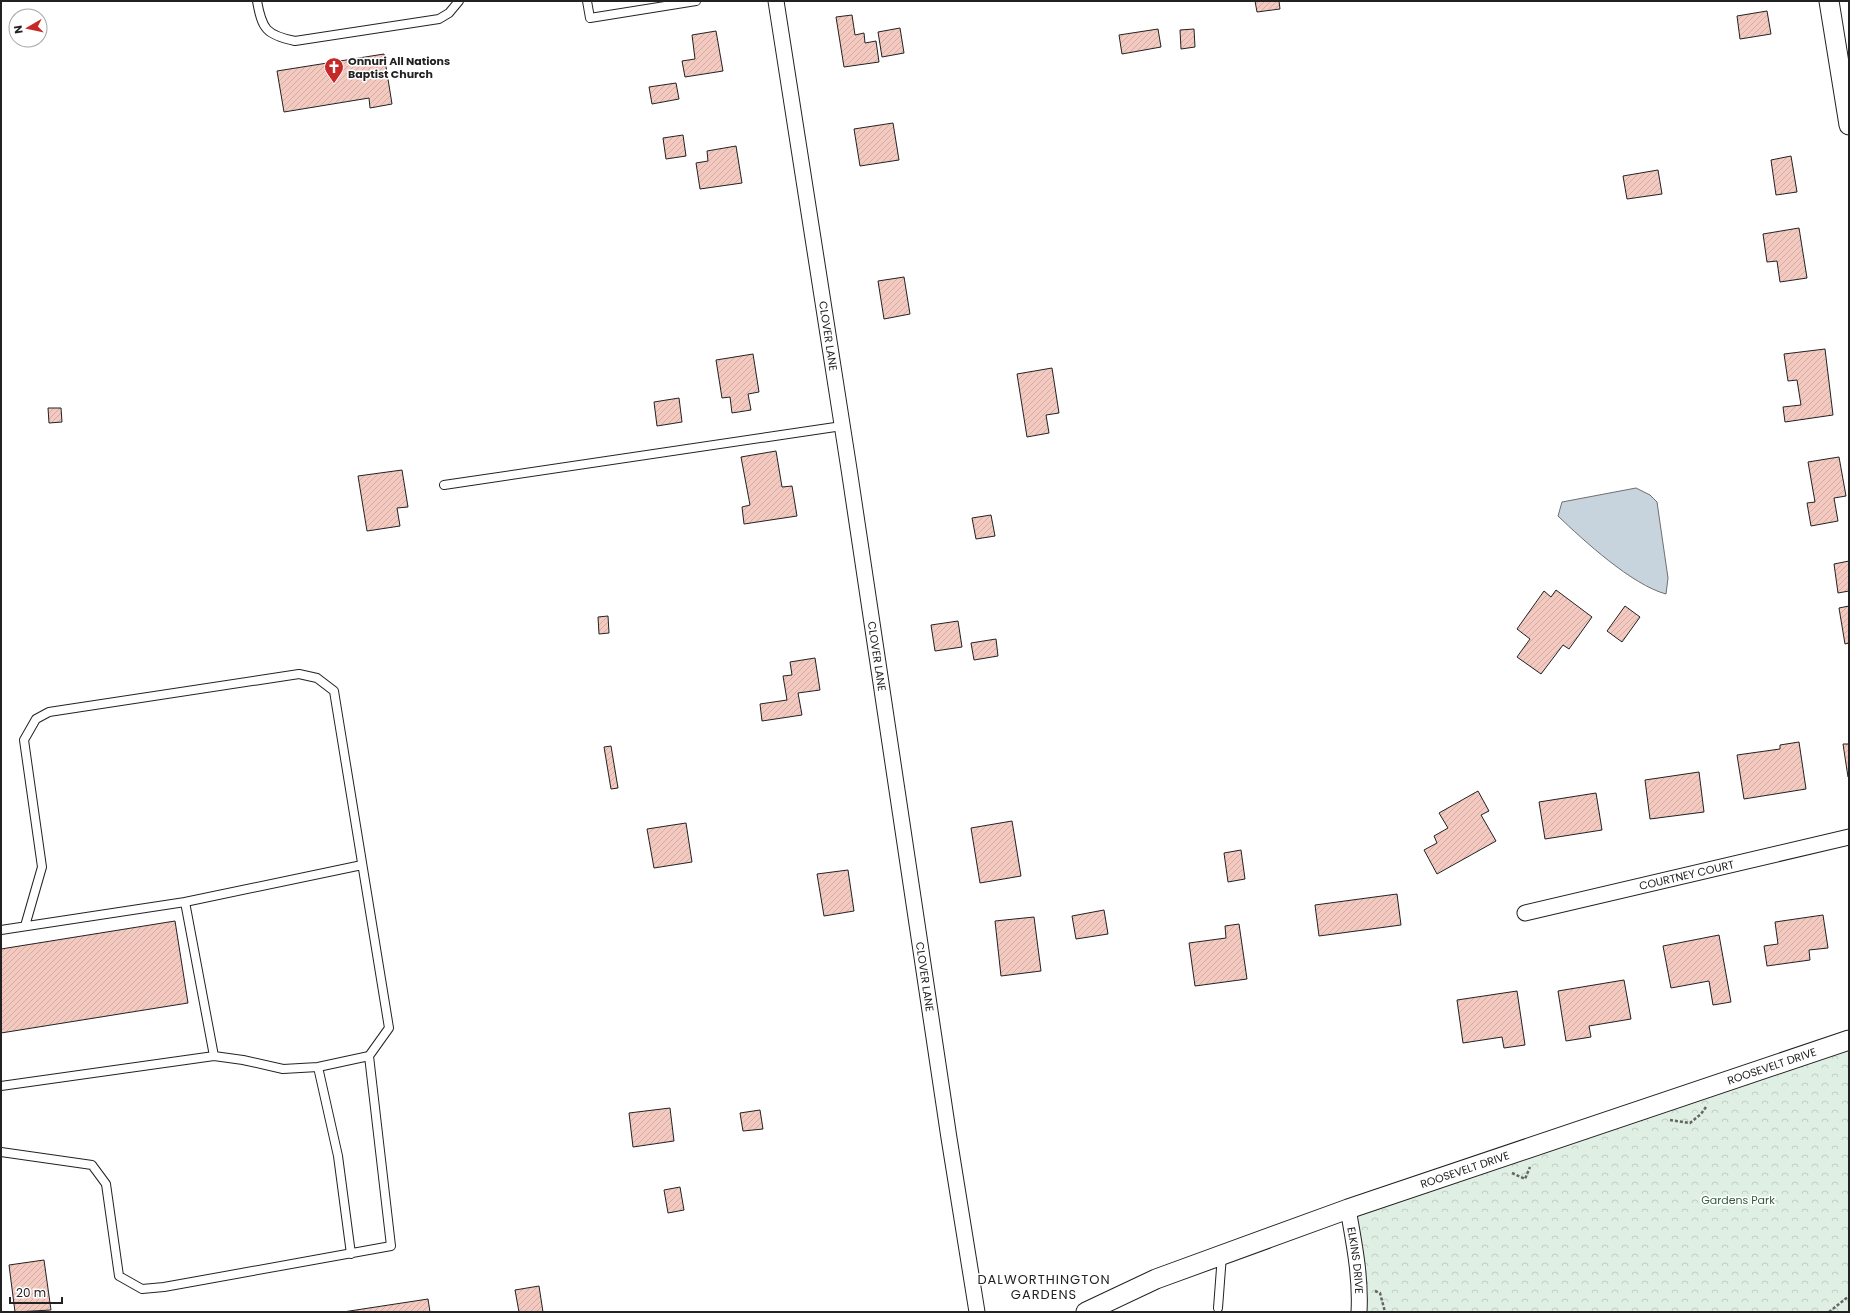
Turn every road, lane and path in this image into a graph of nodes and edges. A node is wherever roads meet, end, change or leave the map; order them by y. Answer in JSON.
{"nodes":[{"id":1,"x":257,"y":1,"type":"edge"},
{"id":2,"x":459,"y":1,"type":"edge"},
{"id":3,"x":587,"y":1,"type":"edge"},
{"id":4,"x":696,"y":1,"type":"edge"},
{"id":5,"x":776,"y":1,"type":"edge"},
{"id":6,"x":1829,"y":1,"type":"edge"},
{"id":7,"x":1849,"y":125,"type":"edge"},
{"id":8,"x":842,"y":426,"type":"junction"},
{"id":9,"x":444,"y":485,"type":"dead end"},
{"id":10,"x":1849,"y":837,"type":"edge"},
{"id":11,"x":362,"y":865,"type":"junction"},
{"id":12,"x":185,"y":902,"type":"junction"},
{"id":13,"x":1525,"y":913,"type":"dead end"},
{"id":14,"x":25,"y":926,"type":"junction"},
{"id":15,"x":1,"y":930,"type":"edge"},
{"id":16,"x":1849,"y":1040,"type":"edge"},
{"id":17,"x":214,"y":1056,"type":"junction"},
{"id":18,"x":369,"y":1056,"type":"junction"},
{"id":19,"x":318,"y":1067,"type":"junction"},
{"id":20,"x":1,"y":1086,"type":"edge"},
{"id":21,"x":1,"y":1152,"type":"edge"},
{"id":22,"x":1487,"y":1163,"type":"junction"},
{"id":23,"x":1530,"y":1166,"type":"dead end"},
{"id":24,"x":1348,"y":1209,"type":"junction"},
{"id":25,"x":350,"y":1254,"type":"junction"},
{"id":26,"x":1222,"y":1255,"type":"junction"},
{"id":27,"x":1373,"y":1291,"type":"dead end"},
{"id":28,"x":1849,"y":1296,"type":"edge"},
{"id":29,"x":1219,"y":1310,"type":"edge"},
{"id":30,"x":977,"y":1312,"type":"edge"},
{"id":31,"x":1086,"y":1312,"type":"edge"},
{"id":32,"x":1210,"y":1312,"type":"edge"},
{"id":33,"x":1359,"y":1312,"type":"edge"},
{"id":34,"x":1385,"y":1312,"type":"edge"},
{"id":35,"x":1829,"y":1312,"type":"edge"}],
"edges":[{"from":1,"to":2,"type":"lane"},
{"from":3,"to":4,"type":"lane"},
{"from":5,"to":8,"type":"street","name":"CLOVER LANE"},
{"from":6,"to":7,"type":"street"},
{"from":8,"to":9,"type":"lane"},
{"from":8,"to":30,"type":"street","name":"CLOVER LANE"},
{"from":10,"to":13,"type":"street","name":"COURTNEY COURT"},
{"from":11,"to":12,"type":"lane"},
{"from":11,"to":14,"type":"lane"},
{"from":11,"to":18,"type":"lane"},
{"from":12,"to":14,"type":"lane"},
{"from":12,"to":17,"type":"lane"},
{"from":14,"to":15,"type":"lane"},
{"from":16,"to":22,"type":"street","name":"ROOSEVELT DRIVE"},
{"from":17,"to":19,"type":"lane"},
{"from":17,"to":20,"type":"lane"},
{"from":18,"to":19,"type":"lane"},
{"from":18,"to":25,"type":"lane"},
{"from":19,"to":25,"type":"lane"},
{"from":21,"to":25,"type":"lane"},
{"from":22,"to":23,"type":"path"},
{"from":22,"to":24,"type":"street","name":"ROOSEVELT DRIVE"},
{"from":24,"to":26,"type":"street","name":"ROOSEVELT DRIVE"},
{"from":24,"to":33,"type":"street","name":"ELKINS DRIVE"},
{"from":26,"to":29,"type":"lane"},
{"from":26,"to":31,"type":"street","name":"ROOSEVELT DRIVE"},
{"from":27,"to":34,"type":"path"},
{"from":28,"to":35,"type":"path"},
{"from":29,"to":32,"type":"lane"}]}
